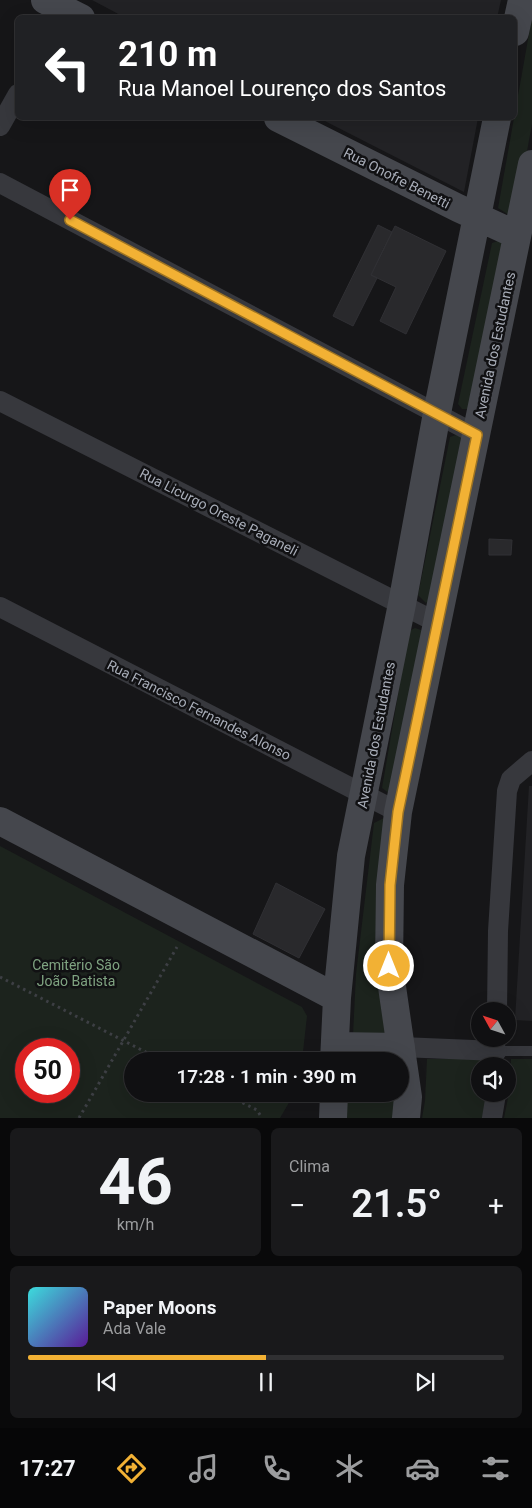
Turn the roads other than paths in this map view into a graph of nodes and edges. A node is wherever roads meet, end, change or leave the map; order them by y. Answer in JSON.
{"nodes":[{"id":1,"x":522,"y":0,"type":"edge"},
{"id":2,"x":517,"y":23,"type":"edge"},
{"id":3,"x":15,"y":99,"type":"edge"},
{"id":4,"x":282,"y":120,"type":"edge"},
{"id":5,"x":497,"y":120,"type":"edge"},
{"id":6,"x":0,"y":126,"type":"edge"},
{"id":7,"x":532,"y":164,"type":"edge"},
{"id":8,"x":0,"y":184,"type":"edge"},
{"id":9,"x":477,"y":218,"type":"junction"},
{"id":10,"x":517,"y":235,"type":"junction"},
{"id":11,"x":0,"y":401,"type":"edge"},
{"id":12,"x":437,"y":413,"type":"junction"},
{"id":13,"x":477,"y":435,"type":"junction"},
{"id":14,"x":402,"y":604,"type":"junction"},
{"id":15,"x":0,"y":606,"type":"edge"},
{"id":16,"x":438,"y":623,"type":"junction"},
{"id":17,"x":532,"y":761,"type":"edge"},
{"id":18,"x":364,"y":795,"type":"junction"},
{"id":19,"x":398,"y":812,"type":"junction"},
{"id":20,"x":0,"y":821,"type":"edge"},
{"id":21,"x":337,"y":998,"type":"junction"},
{"id":22,"x":497,"y":1002,"type":"edge"},
{"id":23,"x":402,"y":1047,"type":"junction"},
{"id":24,"x":532,"y":1051,"type":"edge"},
{"id":25,"x":335,"y":1052,"type":"edge"},
{"id":26,"x":354,"y":1052,"type":"edge"},
{"id":27,"x":497,"y":1052,"type":"edge"},
{"id":28,"x":334,"y":1102,"type":"edge"},
{"id":29,"x":495,"y":1102,"type":"edge"},
{"id":30,"x":333,"y":1118,"type":"edge"},
{"id":31,"x":406,"y":1118,"type":"edge"},
{"id":32,"x":492,"y":1118,"type":"edge"}],
"edges":[{"from":1,"to":2,"type":"main road"},
{"from":3,"to":6,"type":"street"},
{"from":4,"to":9,"type":"main road","name":"Rua Onofre Benetti"},
{"from":5,"to":9,"type":"main road","name":"Avenida dos Estudantes"},
{"from":7,"to":10,"type":"main road","name":"Avenida dos Estudantes"},
{"from":8,"to":12,"type":"street"},
{"from":9,"to":10,"type":"main road","name":"Rua Onofre Benetti"},
{"from":9,"to":12,"type":"main road","name":"Avenida dos Estudantes"},
{"from":10,"to":13,"type":"main road","name":"Avenida dos Estudantes"},
{"from":11,"to":14,"type":"street","name":"Rua Licurgo Oreste Paganeli"},
{"from":12,"to":13,"type":"street"},
{"from":12,"to":14,"type":"main road","name":"Avenida dos Estudantes"},
{"from":13,"to":16,"type":"main road","name":"Avenida dos Estudantes"},
{"from":14,"to":16,"type":"street","name":"Rua Licurgo Oreste Paganeli"},
{"from":14,"to":18,"type":"main road","name":"Avenida dos Estudantes"},
{"from":15,"to":18,"type":"street","name":"Rua Francisco Fernandes Alonso"},
{"from":16,"to":19,"type":"main road","name":"Avenida dos Estudantes"},
{"from":17,"to":22,"type":"street"},
{"from":18,"to":19,"type":"street","name":"Rua Francisco Fernandes Alonso"},
{"from":18,"to":21,"type":"main road","name":"Avenida dos Estudantes"},
{"from":19,"to":23,"type":"main road","name":"Avenida dos Estudantes"},
{"from":20,"to":21,"type":"main road"},
{"from":21,"to":25,"type":"main road","name":"Avenida dos Estudantes"},
{"from":23,"to":26,"type":"main road"},
{"from":23,"to":27,"type":"street"},
{"from":23,"to":31,"type":"main road","name":"Avenida dos Estudantes"},
{"from":24,"to":27,"type":"lane"},
{"from":28,"to":30,"type":"main road"},
{"from":29,"to":32,"type":"street"}]}
